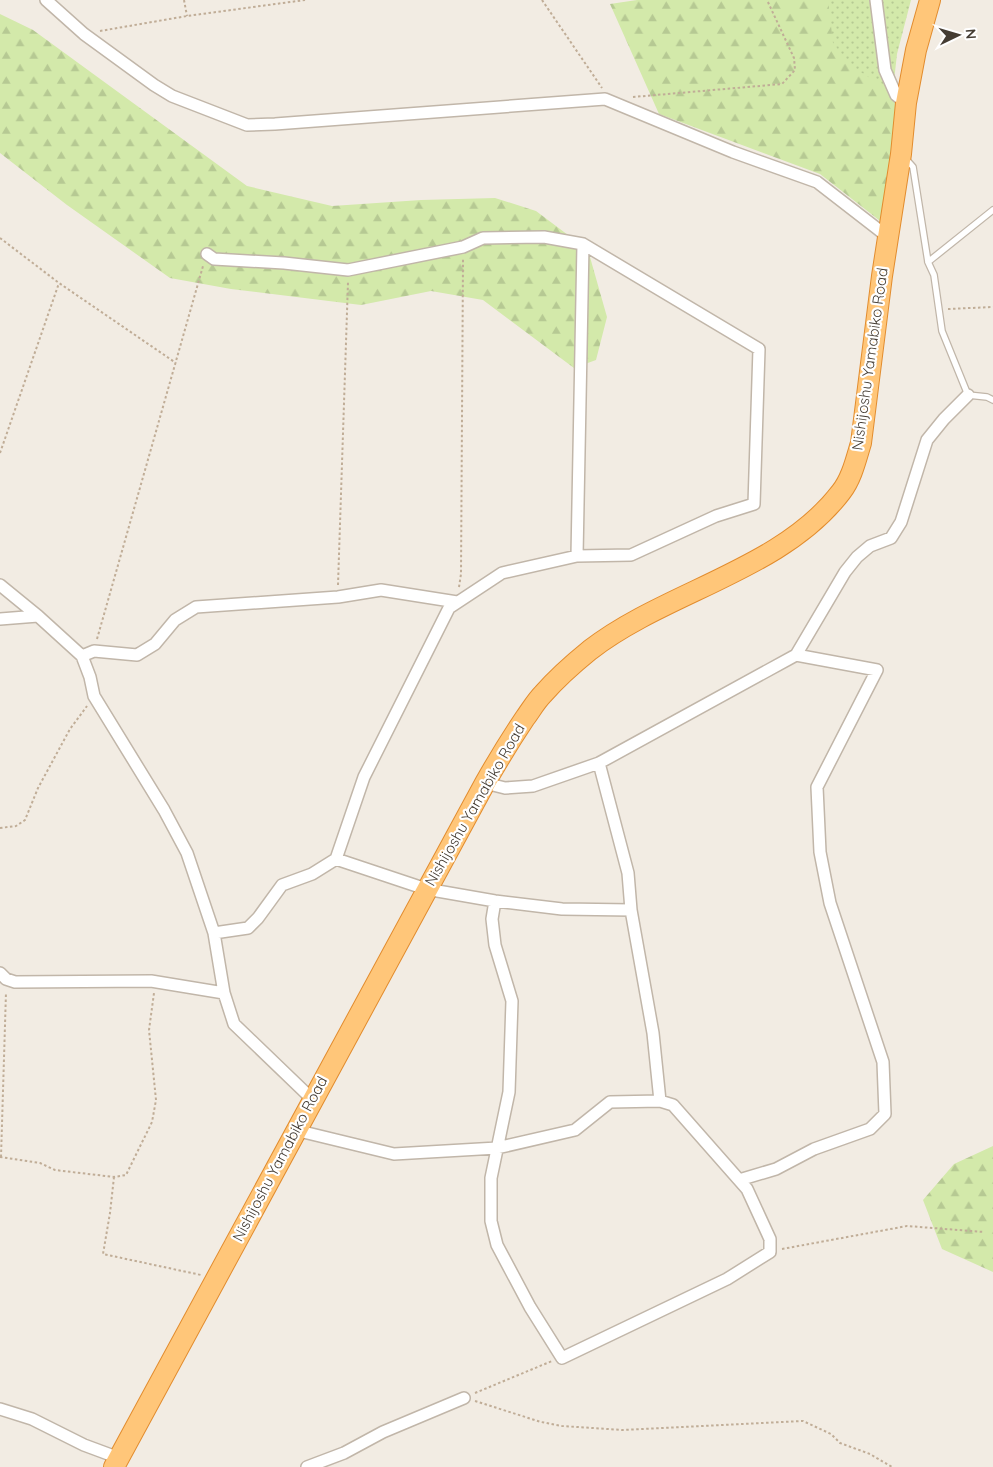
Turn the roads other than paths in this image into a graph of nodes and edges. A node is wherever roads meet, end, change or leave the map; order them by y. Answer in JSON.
{"nodes":[{"id":1,"x":46,"y":0,"type":"edge"},
{"id":2,"x":876,"y":0,"type":"edge"},
{"id":3,"x":930,"y":0,"type":"edge"},
{"id":4,"x":906,"y":103,"type":"junction"},
{"id":5,"x":901,"y":154,"type":"junction"},
{"id":6,"x":993,"y":210,"type":"edge"},
{"id":7,"x":888,"y":237,"type":"junction"},
{"id":8,"x":583,"y":244,"type":"junction"},
{"id":9,"x":207,"y":254,"type":"road end"},
{"id":10,"x":928,"y":262,"type":"junction"},
{"id":11,"x":968,"y":395,"type":"junction"},
{"id":12,"x":993,"y":400,"type":"edge"},
{"id":13,"x":577,"y":556,"type":"junction"},
{"id":14,"x":0,"y":585,"type":"edge"},
{"id":15,"x":457,"y":602,"type":"junction"},
{"id":16,"x":38,"y":616,"type":"junction"},
{"id":17,"x":0,"y":619,"type":"edge"},
{"id":18,"x":796,"y":655,"type":"junction"},
{"id":19,"x":82,"y":656,"type":"junction"},
{"id":20,"x":599,"y":763,"type":"junction"},
{"id":21,"x":485,"y":782,"type":"junction"},
{"id":22,"x":336,"y":858,"type":"junction"},
{"id":23,"x":426,"y":889,"type":"junction"},
{"id":24,"x":495,"y":901,"type":"junction"},
{"id":25,"x":631,"y":910,"type":"junction"},
{"id":26,"x":214,"y":933,"type":"junction"},
{"id":27,"x":3,"y":976,"type":"edge"},
{"id":28,"x":224,"y":993,"type":"junction"},
{"id":29,"x":312,"y":1099,"type":"junction"},
{"id":30,"x":660,"y":1101,"type":"junction"},
{"id":31,"x":295,"y":1130,"type":"junction"},
{"id":32,"x":497,"y":1148,"type":"junction"},
{"id":33,"x":739,"y":1180,"type":"junction"},
{"id":34,"x":464,"y":1398,"type":"road end"},
{"id":35,"x":0,"y":1409,"type":"edge"},
{"id":36,"x":116,"y":1462,"type":"edge"},
{"id":37,"x":307,"y":1467,"type":"edge"}],
"edges":[{"from":1,"to":7,"type":"street"},
{"from":2,"to":4,"type":"street"},
{"from":3,"to":4,"type":"highway","name":"Nishijoshu Yamabiko Road"},
{"from":4,"to":5,"type":"highway","name":"Nishijoshu Yamabiko Road"},
{"from":5,"to":7,"type":"highway","name":"Nishijoshu Yamabiko Road"},
{"from":5,"to":10,"type":"lane"},
{"from":6,"to":10,"type":"lane"},
{"from":7,"to":21,"type":"highway","name":"Nishijoshu Yamabiko Road"},
{"from":8,"to":9,"type":"street"},
{"from":8,"to":13,"type":"street"},
{"from":8,"to":13,"type":"street"},
{"from":10,"to":11,"type":"lane"},
{"from":11,"to":12,"type":"lane"},
{"from":11,"to":18,"type":"street"},
{"from":13,"to":15,"type":"street"},
{"from":14,"to":16,"type":"street"},
{"from":15,"to":19,"type":"street"},
{"from":15,"to":22,"type":"street"},
{"from":16,"to":17,"type":"street"},
{"from":16,"to":19,"type":"street"},
{"from":18,"to":20,"type":"street"},
{"from":18,"to":33,"type":"street"},
{"from":19,"to":26,"type":"street"},
{"from":20,"to":21,"type":"street"},
{"from":20,"to":25,"type":"street"},
{"from":21,"to":23,"type":"highway","name":"Nishijoshu Yamabiko Road"},
{"from":22,"to":23,"type":"street"},
{"from":22,"to":26,"type":"street"},
{"from":23,"to":24,"type":"street"},
{"from":23,"to":29,"type":"highway","name":"Nishijoshu Yamabiko Road"},
{"from":24,"to":25,"type":"street"},
{"from":24,"to":32,"type":"street"},
{"from":25,"to":30,"type":"street"},
{"from":26,"to":28,"type":"street"},
{"from":27,"to":28,"type":"street"},
{"from":28,"to":29,"type":"street"},
{"from":29,"to":31,"type":"highway","name":"Nishijoshu Yamabiko Road"},
{"from":30,"to":32,"type":"street"},
{"from":30,"to":33,"type":"street"},
{"from":31,"to":32,"type":"street"},
{"from":31,"to":36,"type":"highway","name":"Nishijoshu Yamabiko Road"},
{"from":32,"to":33,"type":"street"},
{"from":34,"to":37,"type":"street"},
{"from":35,"to":36,"type":"street"}]}
